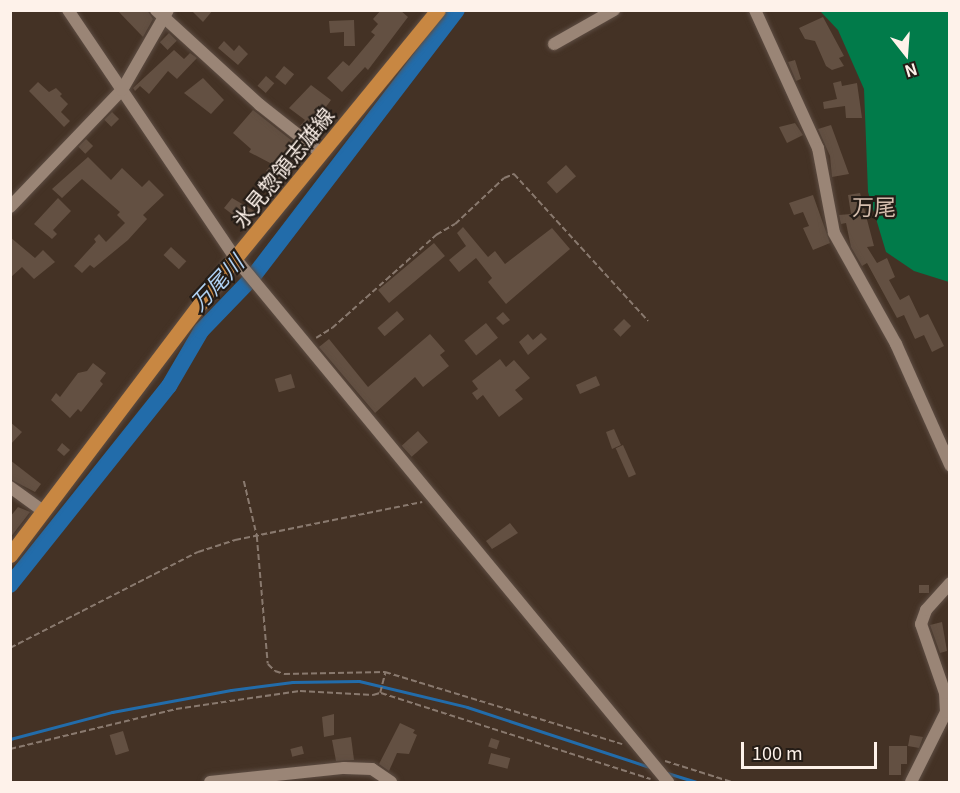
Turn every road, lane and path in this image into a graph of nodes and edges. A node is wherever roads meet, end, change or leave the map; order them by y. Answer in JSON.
{"nodes":[{"id":1,"x":68,"y":10,"type":"edge"},
{"id":2,"x":438,"y":10,"type":"edge"},
{"id":3,"x":614,"y":10,"type":"edge"},
{"id":4,"x":755,"y":10,"type":"edge"},
{"id":5,"x":163,"y":13,"type":"edge"},
{"id":6,"x":554,"y":44,"type":"dead end"},
{"id":7,"x":122,"y":90,"type":"junction"},
{"id":8,"x":321,"y":153,"type":"junction"},
{"id":9,"x":10,"y":207,"type":"edge"},
{"id":10,"x":235,"y":258,"type":"junction"},
{"id":11,"x":648,"y":321,"type":"dead end"},
{"id":12,"x":306,"y":344,"type":"junction"},
{"id":13,"x":950,"y":465,"type":"edge"},
{"id":14,"x":244,"y":481,"type":"dead end"},
{"id":15,"x":10,"y":487,"type":"edge"},
{"id":16,"x":435,"y":499,"type":"junction"},
{"id":17,"x":42,"y":510,"type":"junction"},
{"id":18,"x":257,"y":536,"type":"junction"},
{"id":19,"x":10,"y":555,"type":"edge"},
{"id":20,"x":950,"y":583,"type":"edge"},
{"id":21,"x":10,"y":648,"type":"edge"},
{"id":22,"x":385,"y":672,"type":"junction"},
{"id":23,"x":380,"y":693,"type":"junction"},
{"id":24,"x":948,"y":711,"type":"edge"},
{"id":25,"x":638,"y":745,"type":"junction"},
{"id":26,"x":10,"y":749,"type":"edge"},
{"id":27,"x":651,"y":761,"type":"junction"},
{"id":28,"x":662,"y":780,"type":"edge"},
{"id":29,"x":210,"y":783,"type":"edge"},
{"id":30,"x":392,"y":783,"type":"edge"},
{"id":31,"x":732,"y":783,"type":"edge"},
{"id":32,"x":912,"y":783,"type":"edge"}],
"edges":[{"from":1,"to":7,"type":"street"},
{"from":2,"to":8,"type":"main road","name":"氷見惣領志雄線"},
{"from":3,"to":6,"type":"street"},
{"from":4,"to":13,"type":"street"},
{"from":5,"to":7,"type":"street"},
{"from":5,"to":8,"type":"street"},
{"from":7,"to":9,"type":"street"},
{"from":7,"to":10,"type":"street"},
{"from":8,"to":10,"type":"main road","name":"氷見惣領志雄線"},
{"from":10,"to":12,"type":"street"},
{"from":10,"to":17,"type":"main road","name":"氷見惣領志雄線"},
{"from":11,"to":12,"type":"path"},
{"from":12,"to":16,"type":"street"},
{"from":14,"to":18,"type":"path"},
{"from":15,"to":17,"type":"street"},
{"from":16,"to":18,"type":"path"},
{"from":16,"to":25,"type":"street"},
{"from":17,"to":19,"type":"main road","name":"氷見惣領志雄線"},
{"from":18,"to":21,"type":"path"},
{"from":18,"to":22,"type":"path"},
{"from":20,"to":24,"type":"street"},
{"from":22,"to":23,"type":"path"},
{"from":22,"to":25,"type":"path"},
{"from":23,"to":26,"type":"path"},
{"from":23,"to":28,"type":"path"},
{"from":24,"to":32,"type":"street"},
{"from":25,"to":27,"type":"street"},
{"from":27,"to":28,"type":"street"},
{"from":27,"to":31,"type":"path"},
{"from":29,"to":30,"type":"street"}]}
